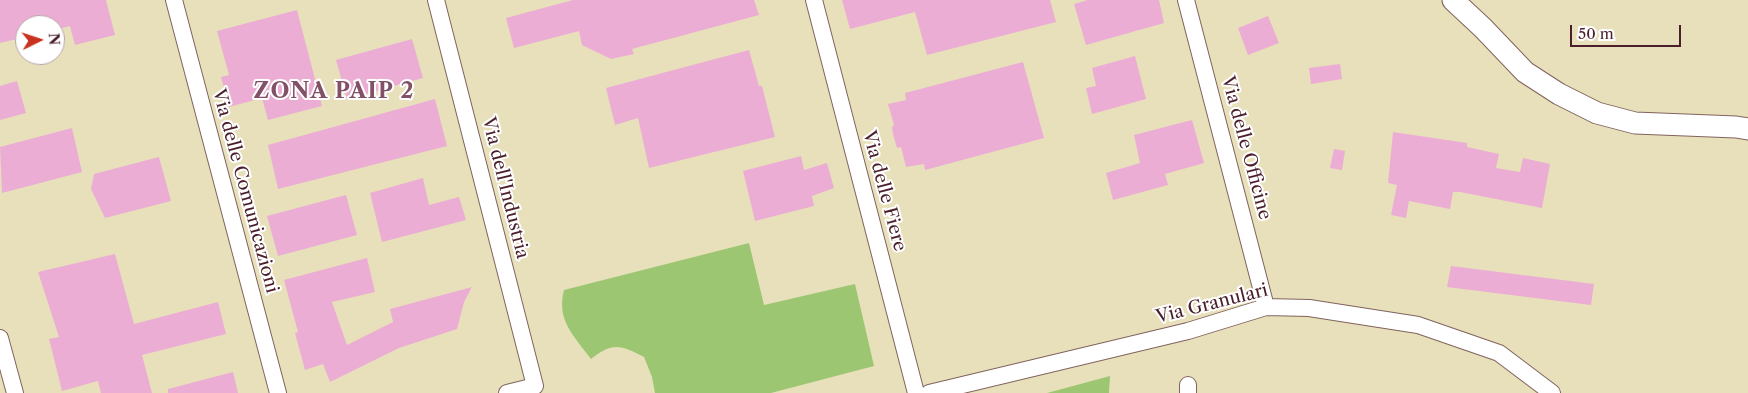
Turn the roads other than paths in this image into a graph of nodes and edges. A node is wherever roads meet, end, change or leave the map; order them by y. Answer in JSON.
{"nodes":[{"id":1,"x":174,"y":0,"type":"edge"},
{"id":2,"x":436,"y":0,"type":"edge"},
{"id":3,"x":814,"y":0,"type":"edge"},
{"id":4,"x":1186,"y":0,"type":"edge"},
{"id":5,"x":1453,"y":0,"type":"edge"},
{"id":6,"x":1748,"y":129,"type":"edge"},
{"id":7,"x":1266,"y":307,"type":"junction"},
{"id":8,"x":0,"y":338,"type":"edge"},
{"id":9,"x":15,"y":393,"type":"edge"},
{"id":10,"x":278,"y":393,"type":"edge"},
{"id":11,"x":508,"y":393,"type":"edge"},
{"id":12,"x":916,"y":393,"type":"edge"},
{"id":13,"x":929,"y":393,"type":"edge"},
{"id":14,"x":1552,"y":393,"type":"edge"}],
"edges":[{"from":1,"to":10,"type":"street","name":"Via delle Comunicazioni"},
{"from":2,"to":11,"type":"street","name":"Via dell'Industria"},
{"from":3,"to":12,"type":"street","name":"Via delle Fiere"},
{"from":4,"to":7,"type":"street","name":"Via delle Officine"},
{"from":5,"to":6,"type":"main road"},
{"from":7,"to":13,"type":"street","name":"Via Granulari"},
{"from":7,"to":14,"type":"street","name":"Via Granulari"},
{"from":8,"to":9,"type":"street"}]}
